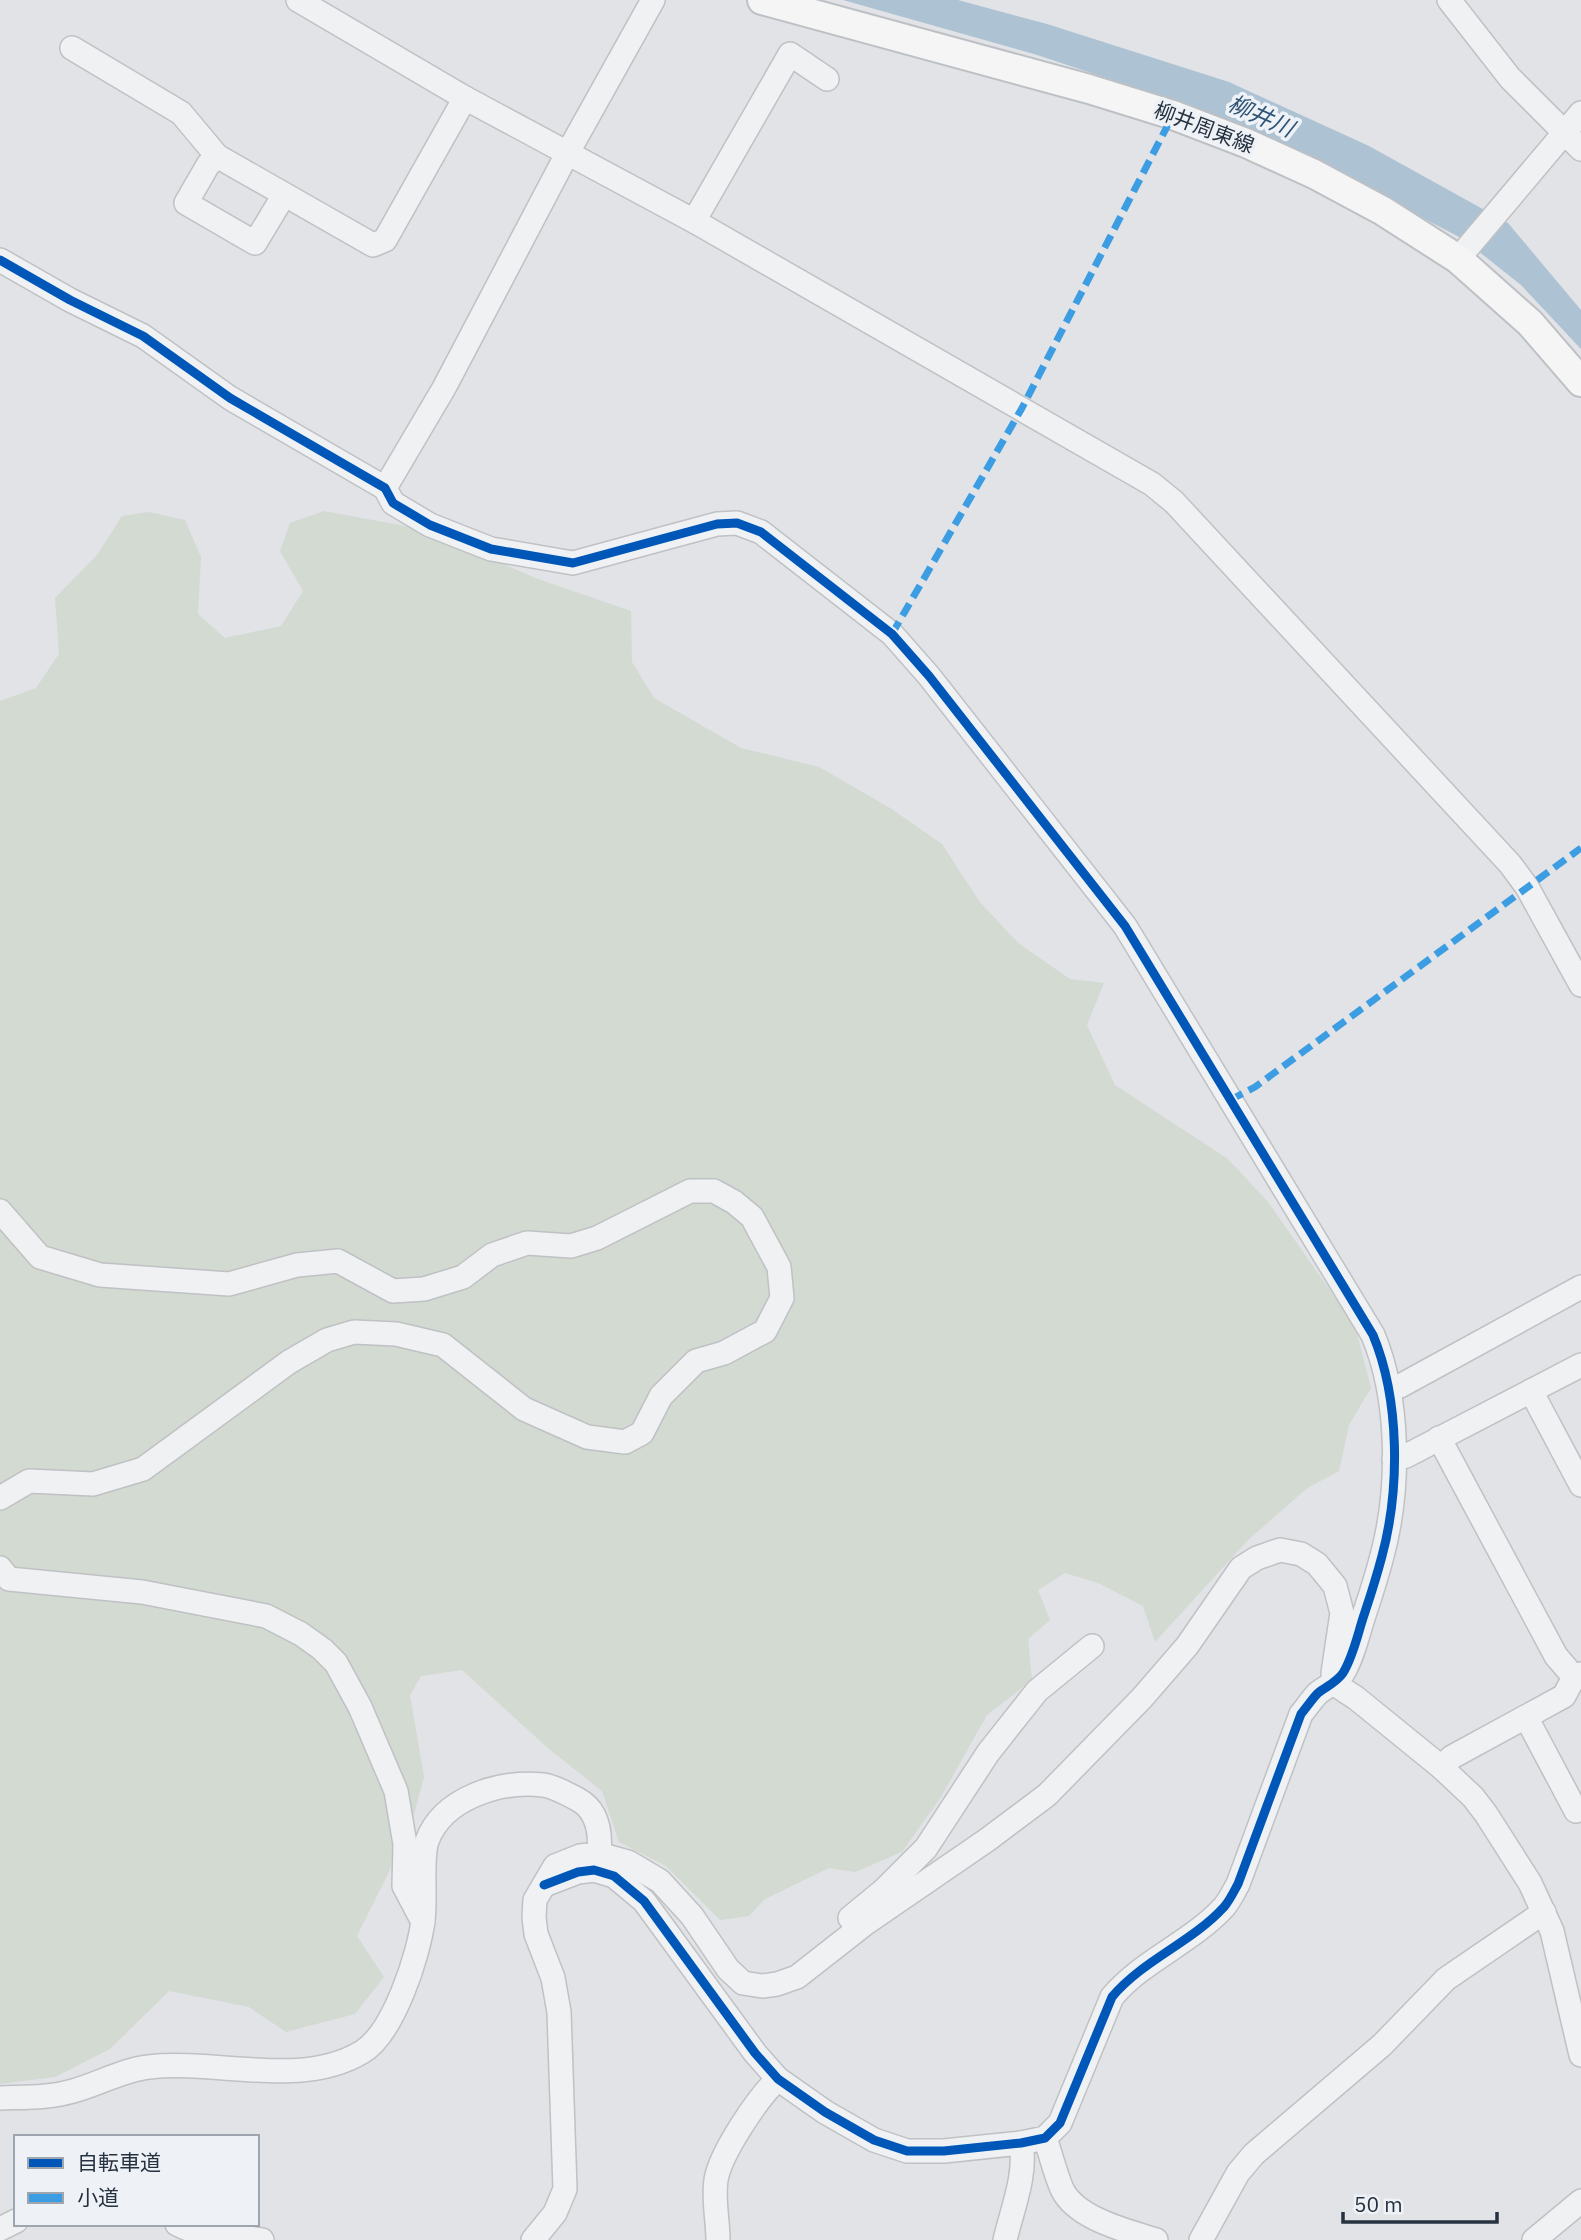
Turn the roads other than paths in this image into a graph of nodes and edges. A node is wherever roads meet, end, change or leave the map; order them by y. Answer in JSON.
{"nodes":[{"id":1,"x":298,"y":0,"type":"edge"},
{"id":2,"x":653,"y":0,"type":"edge"},
{"id":3,"x":762,"y":0,"type":"edge"},
{"id":4,"x":1449,"y":0,"type":"edge"},
{"id":5,"x":72,"y":48,"type":"dead end"},
{"id":6,"x":827,"y":79,"type":"dead end"},
{"id":7,"x":465,"y":98,"type":"junction"},
{"id":8,"x":1581,"y":113,"type":"edge"},
{"id":9,"x":1563,"y":132,"type":"junction"},
{"id":10,"x":1581,"y":149,"type":"edge"},
{"id":11,"x":567,"y":155,"type":"junction"},
{"id":12,"x":217,"y":156,"type":"junction"},
{"id":13,"x":284,"y":195,"type":"junction"},
{"id":14,"x":694,"y":221,"type":"junction"},
{"id":15,"x":1461,"y":254,"type":"junction"},
{"id":16,"x":0,"y":260,"type":"edge"},
{"id":17,"x":1581,"y":382,"type":"edge"},
{"id":18,"x":384,"y":488,"type":"junction"},
{"id":19,"x":1581,"y":985,"type":"edge"},
{"id":20,"x":0,"y":1211,"type":"edge"},
{"id":21,"x":1581,"y":1287,"type":"edge"},
{"id":22,"x":1581,"y":1365,"type":"edge"},
{"id":23,"x":1389,"y":1388,"type":"junction"},
{"id":24,"x":1531,"y":1391,"type":"junction"},
{"id":25,"x":1439,"y":1438,"type":"junction"},
{"id":26,"x":1394,"y":1459,"type":"junction"},
{"id":27,"x":1581,"y":1485,"type":"edge"},
{"id":28,"x":0,"y":1498,"type":"edge"},
{"id":29,"x":0,"y":1568,"type":"edge"},
{"id":30,"x":1092,"y":1646,"type":"dead end"},
{"id":31,"x":1577,"y":1675,"type":"edge"},
{"id":32,"x":1334,"y":1683,"type":"junction"},
{"id":33,"x":1526,"y":1717,"type":"junction"},
{"id":34,"x":1441,"y":1767,"type":"junction"},
{"id":35,"x":1576,"y":1811,"type":"dead end"},
{"id":36,"x":599,"y":1854,"type":"junction"},
{"id":37,"x":544,"y":1885,"type":"junction"},
{"id":38,"x":1544,"y":1912,"type":"junction"},
{"id":39,"x":423,"y":1922,"type":"junction"},
{"id":40,"x":797,"y":1977,"type":"junction"},
{"id":41,"x":1581,"y":2055,"type":"edge"},
{"id":42,"x":778,"y":2079,"type":"junction"},
{"id":43,"x":0,"y":2098,"type":"edge"},
{"id":44,"x":1045,"y":2138,"type":"junction"},
{"id":45,"x":1021,"y":2143,"type":"junction"},
{"id":46,"x":1581,"y":2201,"type":"edge"},
{"id":47,"x":181,"y":2226,"type":"edge"},
{"id":48,"x":262,"y":2240,"type":"edge"},
{"id":49,"x":533,"y":2240,"type":"edge"},
{"id":50,"x":718,"y":2240,"type":"edge"},
{"id":51,"x":1004,"y":2240,"type":"edge"},
{"id":52,"x":1156,"y":2240,"type":"edge"},
{"id":53,"x":1201,"y":2240,"type":"edge"},
{"id":54,"x":1534,"y":2240,"type":"edge"}],
"edges":[{"from":1,"to":7,"type":"street"},
{"from":2,"to":11,"type":"street"},
{"from":3,"to":15,"type":"main road","name":"柳井周東線"},
{"from":4,"to":9,"type":"street"},
{"from":5,"to":12,"type":"street"},
{"from":6,"to":14,"type":"street"},
{"from":7,"to":11,"type":"street"},
{"from":7,"to":13,"type":"street"},
{"from":8,"to":9,"type":"street"},
{"from":9,"to":10,"type":"street"},
{"from":9,"to":15,"type":"street"},
{"from":11,"to":14,"type":"street"},
{"from":11,"to":18,"type":"street"},
{"from":12,"to":13,"type":"street"},
{"from":12,"to":13,"type":"street"},
{"from":14,"to":19,"type":"street"},
{"from":15,"to":17,"type":"main road","name":"柳井周東線"},
{"from":16,"to":18,"type":"street"},
{"from":18,"to":23,"type":"street"},
{"from":20,"to":28,"type":"street"},
{"from":21,"to":23,"type":"street"},
{"from":22,"to":24,"type":"street"},
{"from":23,"to":26,"type":"street"},
{"from":24,"to":25,"type":"street"},
{"from":24,"to":27,"type":"street"},
{"from":25,"to":26,"type":"street"},
{"from":25,"to":31,"type":"street"},
{"from":26,"to":32,"type":"street"},
{"from":29,"to":39,"type":"street"},
{"from":30,"to":40,"type":"street"},
{"from":31,"to":33,"type":"street"},
{"from":32,"to":34,"type":"street"},
{"from":32,"to":40,"type":"street"},
{"from":32,"to":44,"type":"street"},
{"from":33,"to":34,"type":"street"},
{"from":33,"to":35,"type":"street"},
{"from":34,"to":38,"type":"street"},
{"from":36,"to":37,"type":"street"},
{"from":36,"to":39,"type":"street"},
{"from":36,"to":40,"type":"street"},
{"from":37,"to":42,"type":"street"},
{"from":37,"to":49,"type":"street"},
{"from":38,"to":41,"type":"street"},
{"from":38,"to":53,"type":"street"},
{"from":39,"to":43,"type":"street"},
{"from":42,"to":45,"type":"street"},
{"from":42,"to":50,"type":"street"},
{"from":44,"to":45,"type":"street"},
{"from":44,"to":52,"type":"street"},
{"from":45,"to":51,"type":"street"},
{"from":46,"to":54,"type":"street"},
{"from":47,"to":48,"type":"street"}]}
